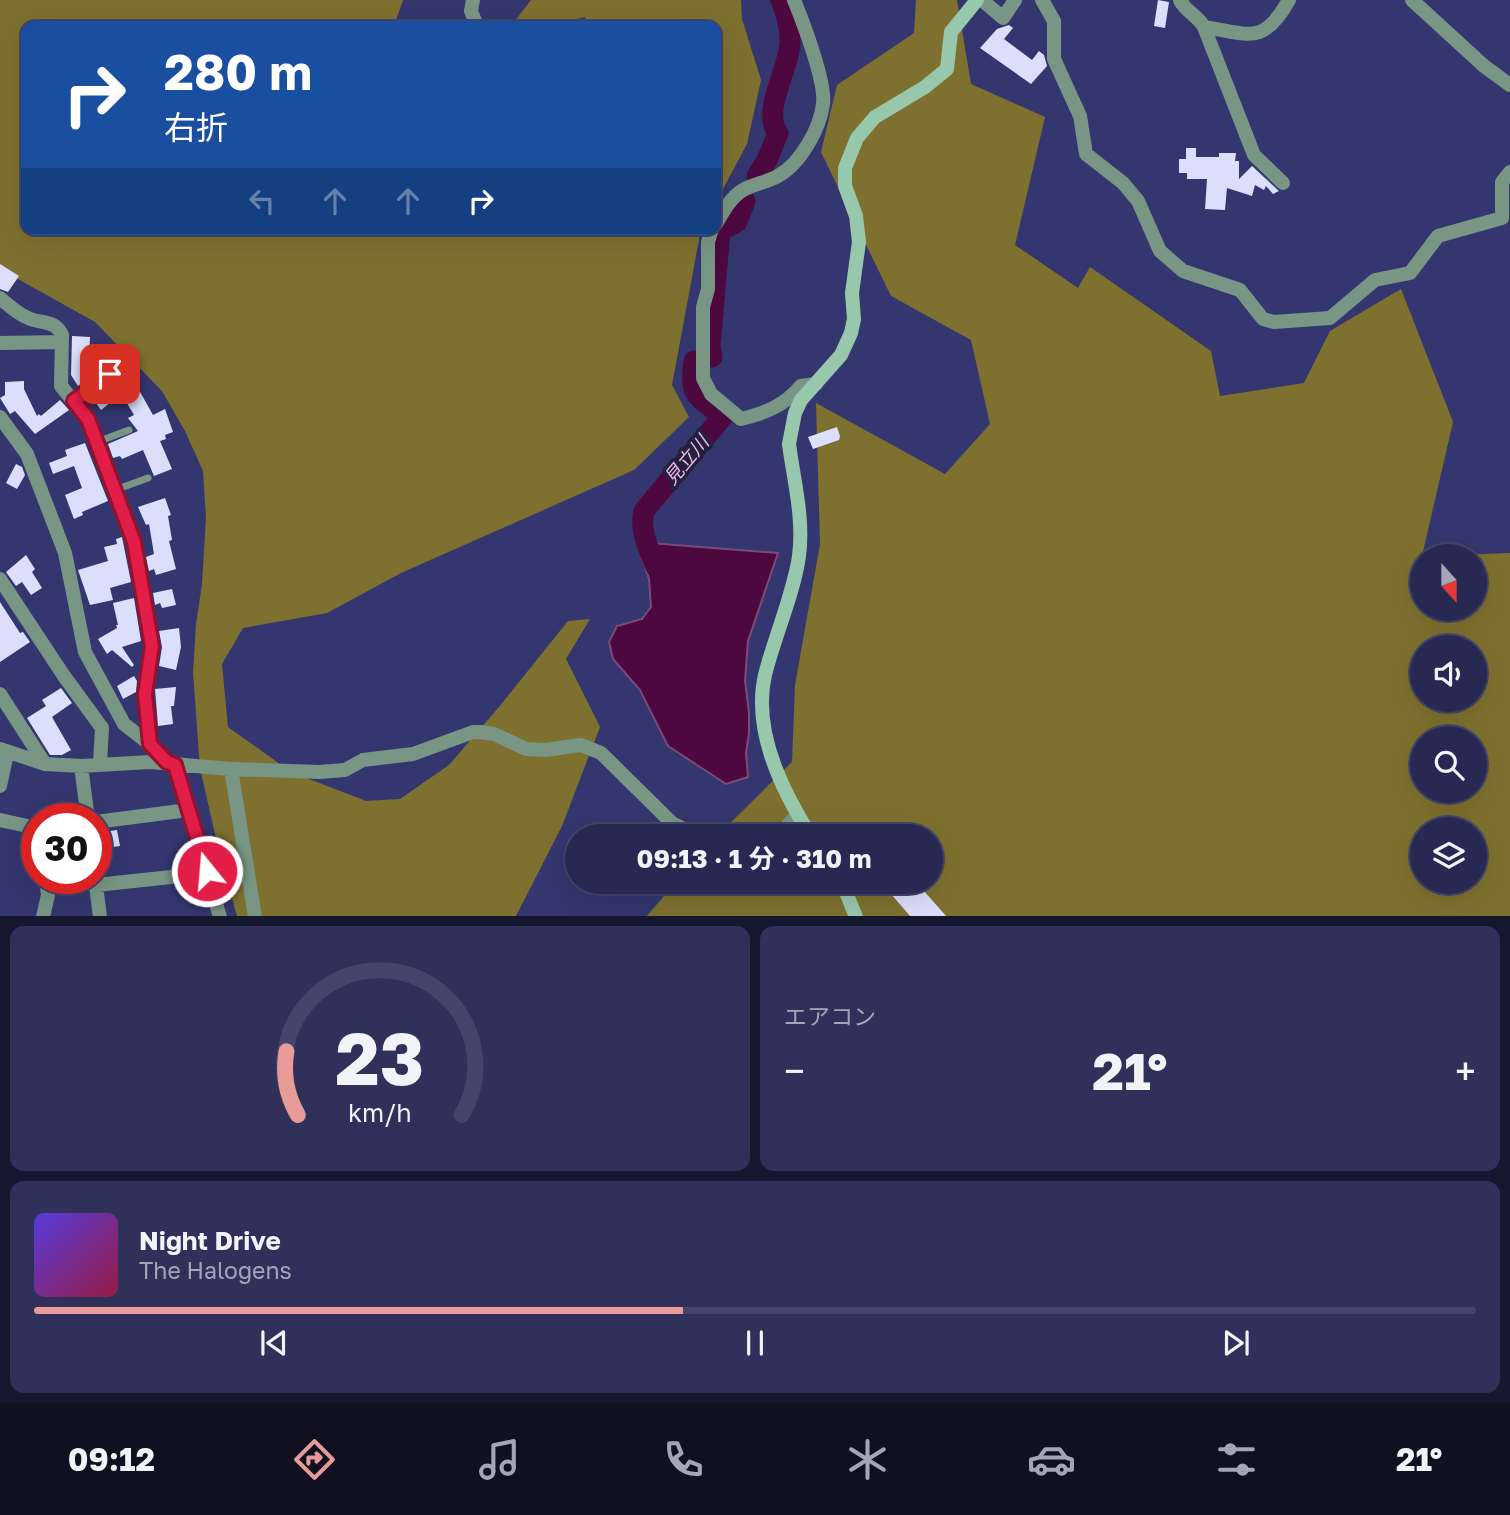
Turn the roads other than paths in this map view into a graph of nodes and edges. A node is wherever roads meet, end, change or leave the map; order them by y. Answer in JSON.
{"nodes":[{"id":1,"x":473,"y":0,"type":"edge"},
{"id":2,"x":794,"y":0,"type":"edge"},
{"id":3,"x":977,"y":0,"type":"edge"},
{"id":4,"x":982,"y":0,"type":"edge"},
{"id":5,"x":1015,"y":0,"type":"edge"},
{"id":6,"x":1042,"y":0,"type":"edge"},
{"id":7,"x":1180,"y":0,"type":"edge"},
{"id":8,"x":1289,"y":0,"type":"edge"},
{"id":9,"x":1412,"y":0,"type":"edge"},
{"id":10,"x":475,"y":21,"type":"edge"},
{"id":11,"x":1204,"y":27,"type":"junction"},
{"id":12,"x":1510,"y":85,"type":"edge"},
{"id":13,"x":1510,"y":172,"type":"edge"},
{"id":14,"x":1283,"y":183,"type":"dead end"},
{"id":15,"x":721,"y":215,"type":"edge"},
{"id":16,"x":710,"y":235,"type":"edge"},
{"id":17,"x":0,"y":298,"type":"edge"},
{"id":18,"x":61,"y":342,"type":"junction"},
{"id":19,"x":0,"y":343,"type":"edge"},
{"id":20,"x":110,"y":374,"type":"dead end"},
{"id":21,"x":816,"y":384,"type":"junction"},
{"id":22,"x":74,"y":401,"type":"junction"},
{"id":23,"x":0,"y":417,"type":"edge"},
{"id":24,"x":129,"y":430,"type":"dead end"},
{"id":25,"x":97,"y":442,"type":"junction"},
{"id":26,"x":148,"y":478,"type":"dead end"},
{"id":27,"x":115,"y":490,"type":"junction"},
{"id":28,"x":0,"y":579,"type":"edge"},
{"id":29,"x":0,"y":694,"type":"edge"},
{"id":30,"x":150,"y":744,"type":"junction"},
{"id":31,"x":4,"y":751,"type":"edge"},
{"id":32,"x":100,"y":763,"type":"junction"},
{"id":33,"x":45,"y":764,"type":"junction"},
{"id":34,"x":171,"y":764,"type":"junction"},
{"id":35,"x":81,"y":766,"type":"junction"},
{"id":36,"x":231,"y":769,"type":"junction"},
{"id":37,"x":0,"y":786,"type":"edge"},
{"id":38,"x":86,"y":803,"type":"edge"},
{"id":39,"x":188,"y":810,"type":"junction"},
{"id":40,"x":797,"y":815,"type":"junction"},
{"id":41,"x":0,"y":820,"type":"edge"},
{"id":42,"x":112,"y":820,"type":"edge"},
{"id":43,"x":674,"y":824,"type":"edge"},
{"id":44,"x":789,"y":824,"type":"edge"},
{"id":45,"x":803,"y":824,"type":"edge"},
{"id":46,"x":21,"y":825,"type":"edge"},
{"id":47,"x":207,"y":871,"type":"junction"},
{"id":48,"x":112,"y":881,"type":"edge"},
{"id":49,"x":48,"y":894,"type":"edge"},
{"id":50,"x":97,"y":894,"type":"edge"},
{"id":51,"x":847,"y":894,"type":"edge"},
{"id":52,"x":43,"y":916,"type":"edge"},
{"id":53,"x":100,"y":916,"type":"edge"},
{"id":54,"x":220,"y":916,"type":"edge"},
{"id":55,"x":255,"y":916,"type":"edge"},
{"id":56,"x":856,"y":916,"type":"edge"}],
"edges":[{"from":1,"to":10,"type":"street"},
{"from":2,"to":15,"type":"street"},
{"from":3,"to":21,"type":"street"},
{"from":4,"to":5,"type":"street"},
{"from":6,"to":13,"type":"street"},
{"from":7,"to":11,"type":"street"},
{"from":8,"to":11,"type":"street"},
{"from":9,"to":12,"type":"street"},
{"from":11,"to":14,"type":"street"},
{"from":16,"to":21,"type":"street"},
{"from":17,"to":18,"type":"street"},
{"from":18,"to":19,"type":"street"},
{"from":18,"to":22,"type":"street"},
{"from":20,"to":22,"type":"street"},
{"from":21,"to":40,"type":"street"},
{"from":22,"to":25,"type":"street"},
{"from":23,"to":30,"type":"street"},
{"from":24,"to":25,"type":"lane"},
{"from":25,"to":27,"type":"street"},
{"from":26,"to":27,"type":"lane"},
{"from":27,"to":30,"type":"street"},
{"from":28,"to":32,"type":"street"},
{"from":29,"to":33,"type":"street"},
{"from":30,"to":34,"type":"street"},
{"from":31,"to":33,"type":"street"},
{"from":31,"to":37,"type":"street"},
{"from":32,"to":34,"type":"street"},
{"from":32,"to":35,"type":"street"},
{"from":33,"to":35,"type":"street"},
{"from":34,"to":36,"type":"street"},
{"from":34,"to":39,"type":"street"},
{"from":35,"to":38,"type":"street"},
{"from":36,"to":43,"type":"street"},
{"from":36,"to":55,"type":"street"},
{"from":39,"to":42,"type":"street"},
{"from":39,"to":47,"type":"street"},
{"from":40,"to":44,"type":"street"},
{"from":40,"to":45,"type":"street"},
{"from":41,"to":46,"type":"street"},
{"from":47,"to":48,"type":"street"},
{"from":47,"to":54,"type":"street"},
{"from":49,"to":52,"type":"street"},
{"from":50,"to":53,"type":"street"},
{"from":51,"to":56,"type":"street"}]}
